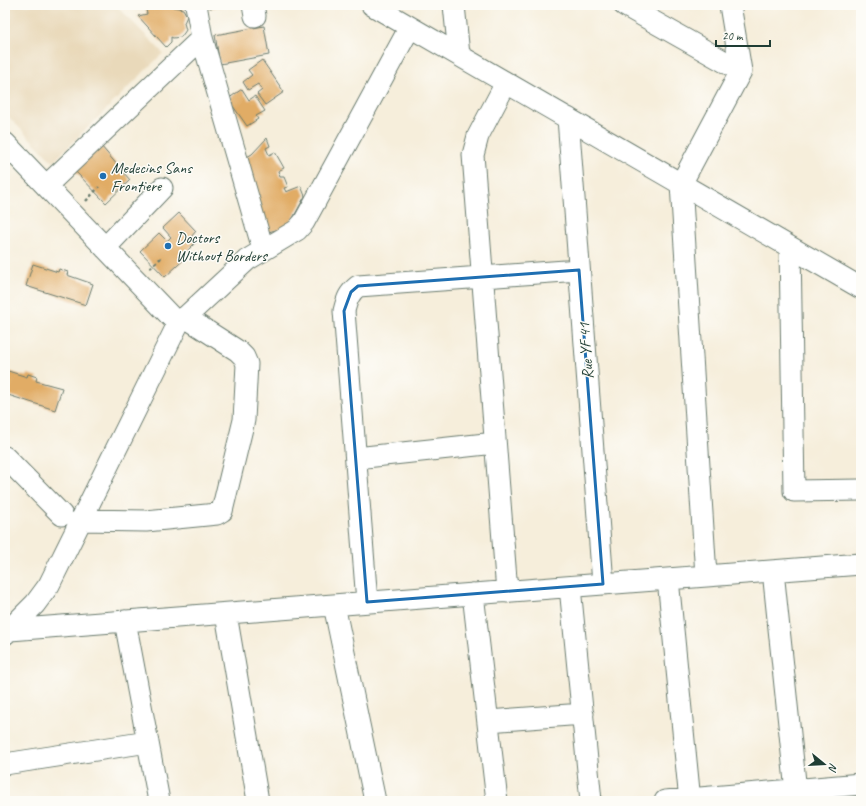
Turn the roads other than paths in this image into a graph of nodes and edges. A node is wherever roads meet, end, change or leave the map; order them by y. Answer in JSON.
{"nodes":[{"id":1,"x":196,"y":5,"type":"edge"},
{"id":2,"x":372,"y":5,"type":"edge"},
{"id":3,"x":454,"y":5,"type":"edge"},
{"id":4,"x":624,"y":5,"type":"edge"},
{"id":5,"x":730,"y":5,"type":"edge"},
{"id":6,"x":410,"y":27,"type":"junction"},
{"id":7,"x":202,"y":38,"type":"junction"},
{"id":8,"x":459,"y":55,"type":"junction"},
{"id":9,"x":742,"y":71,"type":"junction"},
{"id":10,"x":506,"y":83,"type":"junction"},
{"id":11,"x":568,"y":118,"type":"junction"},
{"id":12,"x":5,"y":143,"type":"edge"},
{"id":13,"x":680,"y":184,"type":"junction"},
{"id":14,"x":46,"y":186,"type":"junction"},
{"id":15,"x":162,"y":188,"type":"dead end"},
{"id":16,"x":790,"y":246,"type":"junction"},
{"id":17,"x":105,"y":248,"type":"junction"},
{"id":18,"x":263,"y":249,"type":"junction"},
{"id":19,"x":579,"y":270,"type":"junction"},
{"id":20,"x":481,"y":278,"type":"junction"},
{"id":21,"x":861,"y":288,"type":"edge"},
{"id":22,"x":181,"y":321,"type":"junction"},
{"id":23,"x":495,"y":443,"type":"junction"},
{"id":24,"x":5,"y":457,"type":"edge"},
{"id":25,"x":356,"y":458,"type":"junction"},
{"id":26,"x":861,"y":490,"type":"edge"},
{"id":27,"x":71,"y":518,"type":"junction"},
{"id":28,"x":861,"y":564,"type":"edge"},
{"id":29,"x":773,"y":571,"type":"junction"},
{"id":30,"x":706,"y":576,"type":"junction"},
{"id":31,"x":668,"y":579,"type":"junction"},
{"id":32,"x":603,"y":584,"type":"junction"},
{"id":33,"x":570,"y":586,"type":"junction"},
{"id":34,"x":507,"y":592,"type":"junction"},
{"id":35,"x":474,"y":594,"type":"junction"},
{"id":36,"x":367,"y":602,"type":"junction"},
{"id":37,"x":334,"y":605,"type":"junction"},
{"id":38,"x":226,"y":614,"type":"junction"},
{"id":39,"x":125,"y":621,"type":"junction"},
{"id":40,"x":8,"y":632,"type":"edge"},
{"id":41,"x":582,"y":714,"type":"junction"},
{"id":42,"x":488,"y":721,"type":"junction"},
{"id":43,"x":148,"y":742,"type":"junction"},
{"id":44,"x":5,"y":764,"type":"edge"},
{"id":45,"x":861,"y":784,"type":"edge"},
{"id":46,"x":796,"y":795,"type":"edge"},
{"id":47,"x":690,"y":800,"type":"edge"},
{"id":48,"x":159,"y":801,"type":"edge"},
{"id":49,"x":258,"y":801,"type":"edge"},
{"id":50,"x":375,"y":801,"type":"edge"},
{"id":51,"x":497,"y":801,"type":"edge"},
{"id":52,"x":591,"y":801,"type":"edge"},
{"id":53,"x":665,"y":801,"type":"edge"}],
"edges":[{"from":1,"to":7,"type":"street"},
{"from":2,"to":6,"type":"street"},
{"from":3,"to":8,"type":"street"},
{"from":4,"to":9,"type":"street"},
{"from":5,"to":9,"type":"street"},
{"from":6,"to":8,"type":"street"},
{"from":6,"to":18,"type":"street"},
{"from":7,"to":14,"type":"street"},
{"from":7,"to":18,"type":"street"},
{"from":8,"to":10,"type":"street"},
{"from":9,"to":13,"type":"street"},
{"from":10,"to":11,"type":"street"},
{"from":10,"to":20,"type":"street"},
{"from":11,"to":13,"type":"street"},
{"from":11,"to":19,"type":"street","name":"Rue YF 41"},
{"from":12,"to":14,"type":"street"},
{"from":13,"to":16,"type":"street"},
{"from":13,"to":30,"type":"street"},
{"from":14,"to":17,"type":"street"},
{"from":15,"to":17,"type":"street"},
{"from":16,"to":21,"type":"street"},
{"from":16,"to":26,"type":"street"},
{"from":17,"to":22,"type":"street"},
{"from":18,"to":22,"type":"street"},
{"from":19,"to":20,"type":"street"},
{"from":19,"to":32,"type":"street","name":"Rue YF 41"},
{"from":20,"to":23,"type":"street"},
{"from":20,"to":25,"type":"street"},
{"from":22,"to":27,"type":"street"},
{"from":22,"to":27,"type":"street"},
{"from":23,"to":25,"type":"street"},
{"from":23,"to":34,"type":"street"},
{"from":24,"to":27,"type":"street"},
{"from":25,"to":36,"type":"street"},
{"from":27,"to":40,"type":"street"},
{"from":28,"to":29,"type":"street"},
{"from":29,"to":30,"type":"street"},
{"from":29,"to":46,"type":"street"},
{"from":30,"to":31,"type":"street"},
{"from":31,"to":32,"type":"street"},
{"from":31,"to":47,"type":"street"},
{"from":32,"to":33,"type":"street"},
{"from":33,"to":34,"type":"street"},
{"from":33,"to":41,"type":"street"},
{"from":34,"to":35,"type":"street"},
{"from":35,"to":36,"type":"street"},
{"from":35,"to":42,"type":"street"},
{"from":36,"to":37,"type":"street"},
{"from":37,"to":38,"type":"street"},
{"from":37,"to":50,"type":"street"},
{"from":38,"to":39,"type":"street"},
{"from":38,"to":49,"type":"street"},
{"from":39,"to":40,"type":"street"},
{"from":39,"to":43,"type":"street"},
{"from":41,"to":42,"type":"street"},
{"from":41,"to":52,"type":"street"},
{"from":42,"to":51,"type":"street"},
{"from":43,"to":44,"type":"street"},
{"from":43,"to":48,"type":"street"},
{"from":45,"to":46,"type":"street"},
{"from":46,"to":47,"type":"street"},
{"from":47,"to":53,"type":"street"}]}
